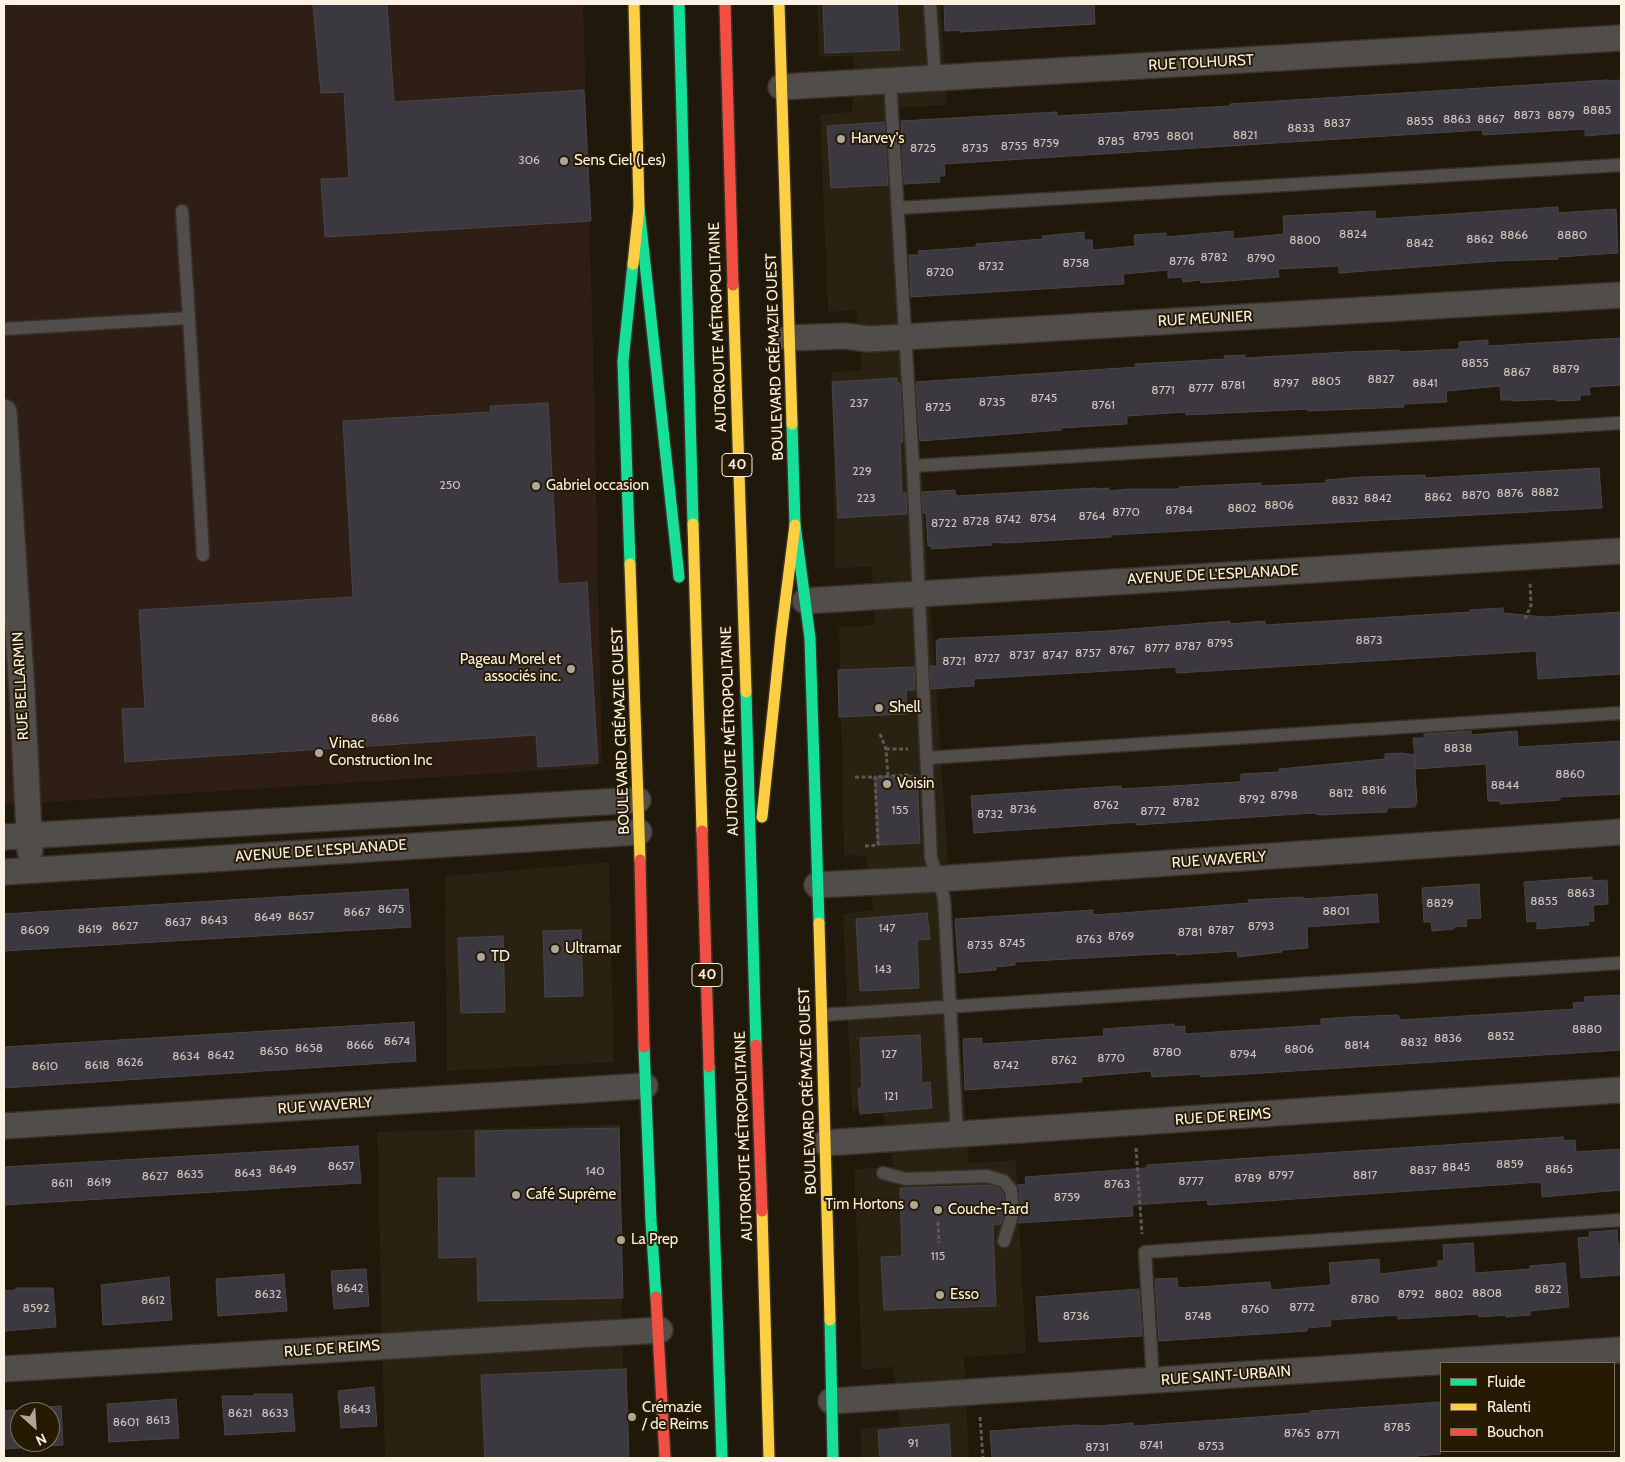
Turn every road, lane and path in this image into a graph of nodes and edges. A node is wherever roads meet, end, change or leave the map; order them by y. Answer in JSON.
{"nodes":[{"id":1,"x":634,"y":4,"type":"edge"},
{"id":2,"x":678,"y":4,"type":"edge"},
{"id":3,"x":724,"y":4,"type":"edge"},
{"id":4,"x":779,"y":4,"type":"edge"},
{"id":5,"x":930,"y":4,"type":"edge"},
{"id":6,"x":1621,"y":38,"type":"edge"},
{"id":7,"x":935,"y":78,"type":"junction"},
{"id":8,"x":890,"y":81,"type":"junction"},
{"id":9,"x":781,"y":87,"type":"junction"},
{"id":10,"x":1621,"y":165,"type":"edge"},
{"id":11,"x":640,"y":208,"type":"junction"},
{"id":12,"x":898,"y":208,"type":"junction"},
{"id":13,"x":182,"y":211,"type":"dead end"},
{"id":14,"x":1621,"y":294,"type":"edge"},
{"id":15,"x":189,"y":318,"type":"junction"},
{"id":16,"x":4,"y":329,"type":"edge"},
{"id":17,"x":906,"y":337,"type":"junction"},
{"id":18,"x":789,"y":338,"type":"junction"},
{"id":19,"x":4,"y":412,"type":"edge"},
{"id":20,"x":1621,"y":424,"type":"edge"},
{"id":21,"x":913,"y":466,"type":"junction"},
{"id":22,"x":795,"y":525,"type":"junction"},
{"id":23,"x":1621,"y":551,"type":"edge"},
{"id":24,"x":203,"y":555,"type":"dead end"},
{"id":25,"x":1530,"y":578,"type":"dead end"},
{"id":26,"x":680,"y":587,"type":"dead end"},
{"id":27,"x":918,"y":593,"type":"junction"},
{"id":28,"x":805,"y":601,"type":"junction"},
{"id":29,"x":1525,"y":619,"type":"dead end"},
{"id":30,"x":684,"y":626,"type":"dead end"},
{"id":31,"x":1621,"y":713,"type":"edge"},
{"id":32,"x":880,"y":734,"type":"dead end"},
{"id":33,"x":912,"y":749,"type":"dead end"},
{"id":34,"x":886,"y":750,"type":"junction"},
{"id":35,"x":926,"y":758,"type":"junction"},
{"id":36,"x":700,"y":774,"type":"junction"},
{"id":37,"x":913,"y":775,"type":"dead end"},
{"id":38,"x":888,"y":776,"type":"junction"},
{"id":39,"x":855,"y":777,"type":"dead end"},
{"id":40,"x":875,"y":777,"type":"junction"},
{"id":41,"x":638,"y":800,"type":"junction"},
{"id":42,"x":639,"y":832,"type":"junction"},
{"id":43,"x":1621,"y":832,"type":"edge"},
{"id":44,"x":29,"y":836,"type":"junction"},
{"id":45,"x":4,"y":837,"type":"edge"},
{"id":46,"x":865,"y":846,"type":"dead end"},
{"id":47,"x":31,"y":871,"type":"junction"},
{"id":48,"x":4,"y":872,"type":"edge"},
{"id":49,"x":937,"y":879,"type":"junction"},
{"id":50,"x":817,"y":885,"type":"junction"},
{"id":51,"x":752,"y":926,"type":"junction"},
{"id":52,"x":1621,"y":963,"type":"edge"},
{"id":53,"x":950,"y":1007,"type":"junction"},
{"id":54,"x":822,"y":1015,"type":"junction"},
{"id":55,"x":645,"y":1086,"type":"junction"},
{"id":56,"x":1621,"y":1090,"type":"edge"},
{"id":57,"x":4,"y":1126,"type":"edge"},
{"id":58,"x":957,"y":1134,"type":"junction"},
{"id":59,"x":825,"y":1143,"type":"junction"},
{"id":60,"x":1136,"y":1144,"type":"dead end"},
{"id":61,"x":883,"y":1173,"type":"dead end"},
{"id":62,"x":1621,"y":1220,"type":"edge"},
{"id":63,"x":938,"y":1222,"type":"dead end"},
{"id":64,"x":1004,"y":1241,"type":"dead end"},
{"id":65,"x":939,"y":1243,"type":"dead end"},
{"id":66,"x":1145,"y":1252,"type":"junction"},
{"id":67,"x":660,"y":1330,"type":"junction"},
{"id":68,"x":1621,"y":1350,"type":"edge"},
{"id":69,"x":4,"y":1369,"type":"edge"},
{"id":70,"x":1153,"y":1381,"type":"junction"},
{"id":71,"x":831,"y":1401,"type":"junction"},
{"id":72,"x":980,"y":1417,"type":"dead end"},
{"id":73,"x":665,"y":1458,"type":"edge"},
{"id":74,"x":722,"y":1458,"type":"edge"},
{"id":75,"x":769,"y":1458,"type":"edge"},
{"id":76,"x":833,"y":1458,"type":"edge"},
{"id":77,"x":983,"y":1458,"type":"edge"}],
"edges":[{"from":1,"to":11,"type":"main road","name":"BOULEVARD CRÉMAZIE OUEST"},
{"from":2,"to":36,"type":"main road","name":"AUTOROUTE MÉTROPOLITAINE","number":"40"},
{"from":3,"to":51,"type":"main road","name":"AUTOROUTE MÉTROPOLITAINE","number":"40"},
{"from":4,"to":9,"type":"main road","name":"BOULEVARD CRÉMAZIE OUEST"},
{"from":5,"to":7,"type":"lane"},
{"from":6,"to":7,"type":"street","name":"RUE TOLHURST"},
{"from":7,"to":8,"type":"street","name":"RUE TOLHURST"},
{"from":8,"to":9,"type":"street","name":"RUE TOLHURST"},
{"from":8,"to":12,"type":"lane"},
{"from":9,"to":18,"type":"main road","name":"BOULEVARD CRÉMAZIE OUEST"},
{"from":10,"to":12,"type":"lane"},
{"from":11,"to":26,"type":"main road"},
{"from":11,"to":41,"type":"main road","name":"BOULEVARD CRÉMAZIE OUEST"},
{"from":12,"to":17,"type":"lane"},
{"from":13,"to":15,"type":"lane"},
{"from":14,"to":17,"type":"street","name":"RUE MEUNIER"},
{"from":15,"to":16,"type":"lane"},
{"from":15,"to":24,"type":"lane"},
{"from":17,"to":18,"type":"street","name":"RUE MEUNIER"},
{"from":17,"to":21,"type":"lane"},
{"from":18,"to":22,"type":"main road","name":"BOULEVARD CRÉMAZIE OUEST"},
{"from":19,"to":44,"type":"street","name":"RUE BELLARMIN"},
{"from":20,"to":21,"type":"lane"},
{"from":21,"to":27,"type":"lane"},
{"from":22,"to":28,"type":"main road","name":"BOULEVARD CRÉMAZIE OUEST"},
{"from":22,"to":51,"type":"main road"},
{"from":23,"to":27,"type":"street","name":"AVENUE DE L'ESPLANADE"},
{"from":25,"to":29,"type":"path"},
{"from":27,"to":28,"type":"street","name":"AVENUE DE L'ESPLANADE"},
{"from":27,"to":35,"type":"lane"},
{"from":28,"to":50,"type":"main road","name":"BOULEVARD CRÉMAZIE OUEST"},
{"from":30,"to":36,"type":"main road"},
{"from":31,"to":35,"type":"lane"},
{"from":32,"to":34,"type":"path"},
{"from":33,"to":34,"type":"path"},
{"from":34,"to":38,"type":"path"},
{"from":35,"to":49,"type":"lane"},
{"from":36,"to":74,"type":"main road","name":"AUTOROUTE MÉTROPOLITAINE","number":"40"},
{"from":37,"to":38,"type":"path"},
{"from":38,"to":40,"type":"path"},
{"from":39,"to":40,"type":"path"},
{"from":40,"to":46,"type":"path"},
{"from":41,"to":42,"type":"main road","name":"BOULEVARD CRÉMAZIE OUEST"},
{"from":41,"to":44,"type":"street","name":"AVENUE DE L'ESPLANADE"},
{"from":42,"to":47,"type":"street","name":"AVENUE DE L'ESPLANADE"},
{"from":42,"to":55,"type":"main road","name":"BOULEVARD CRÉMAZIE OUEST"},
{"from":43,"to":49,"type":"street","name":"RUE WAVERLY"},
{"from":44,"to":45,"type":"street","name":"AVENUE DE L'ESPLANADE"},
{"from":44,"to":47,"type":"street","name":"RUE BELLARMIN"},
{"from":47,"to":48,"type":"street","name":"AVENUE DE L'ESPLANADE"},
{"from":49,"to":50,"type":"street","name":"RUE WAVERLY"},
{"from":49,"to":53,"type":"lane"},
{"from":50,"to":54,"type":"main road","name":"BOULEVARD CRÉMAZIE OUEST"},
{"from":51,"to":75,"type":"main road","name":"AUTOROUTE MÉTROPOLITAINE","number":"40"},
{"from":52,"to":53,"type":"lane"},
{"from":53,"to":54,"type":"lane"},
{"from":53,"to":58,"type":"lane"},
{"from":54,"to":59,"type":"main road","name":"BOULEVARD CRÉMAZIE OUEST"},
{"from":55,"to":57,"type":"street","name":"RUE WAVERLY"},
{"from":55,"to":67,"type":"main road","name":"BOULEVARD CRÉMAZIE OUEST"},
{"from":56,"to":58,"type":"street","name":"RUE DE REIMS"},
{"from":58,"to":59,"type":"street","name":"RUE DE REIMS"},
{"from":59,"to":71,"type":"main road","name":"BOULEVARD CRÉMAZIE OUEST"},
{"from":60,"to":66,"type":"path"},
{"from":61,"to":64,"type":"lane"},
{"from":62,"to":66,"type":"lane"},
{"from":63,"to":65,"type":"path"},
{"from":66,"to":70,"type":"lane"},
{"from":67,"to":69,"type":"street","name":"RUE DE REIMS"},
{"from":67,"to":73,"type":"main road","name":"BOULEVARD CRÉMAZIE OUEST"},
{"from":68,"to":70,"type":"street","name":"RUE SAINT-URBAIN"},
{"from":70,"to":71,"type":"street","name":"RUE SAINT-URBAIN"},
{"from":71,"to":76,"type":"main road","name":"BOULEVARD CRÉMAZIE OUEST"},
{"from":72,"to":77,"type":"path"}]}
